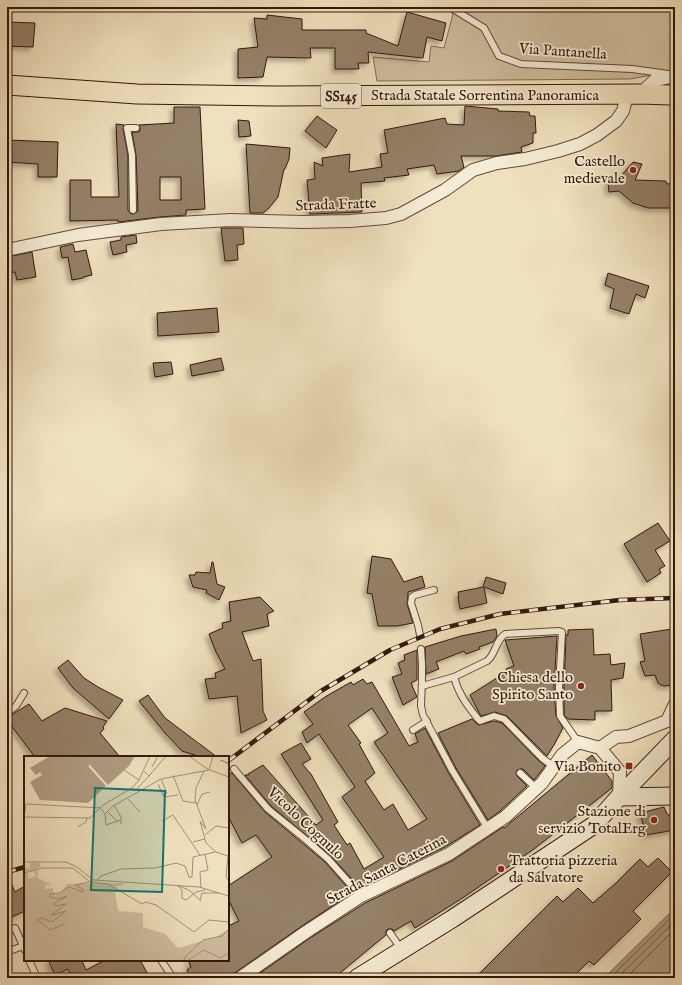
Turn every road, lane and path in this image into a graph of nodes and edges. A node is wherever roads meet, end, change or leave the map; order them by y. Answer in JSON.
{"nodes":[{"id":1,"x":450,"y":7,"type":"edge"},
{"id":2,"x":675,"y":75,"type":"edge"},
{"id":3,"x":7,"y":85,"type":"edge"},
{"id":4,"x":634,"y":95,"type":"junction"},
{"id":5,"x":675,"y":96,"type":"edge"},
{"id":6,"x":136,"y":128,"type":"dead end"},
{"id":7,"x":134,"y":210,"type":"dead end"},
{"id":8,"x":7,"y":250,"type":"edge"},
{"id":9,"x":434,"y":590,"type":"dead end"},
{"id":10,"x":420,"y":635,"type":"dead end"},
{"id":11,"x":421,"y":649,"type":"dead end"},
{"id":12,"x":454,"y":677,"type":"junction"},
{"id":13,"x":422,"y":686,"type":"junction"},
{"id":14,"x":24,"y":693,"type":"dead end"},
{"id":15,"x":675,"y":704,"type":"edge"},
{"id":16,"x":7,"y":713,"type":"edge"},
{"id":17,"x":427,"y":721,"type":"junction"},
{"id":18,"x":413,"y":730,"type":"dead end"},
{"id":19,"x":675,"y":740,"type":"edge"},
{"id":20,"x":578,"y":742,"type":"junction"},
{"id":21,"x":600,"y":748,"type":"junction"},
{"id":22,"x":553,"y":766,"type":"junction"},
{"id":23,"x":234,"y":769,"type":"dead end"},
{"id":24,"x":520,"y":773,"type":"dead end"},
{"id":25,"x":536,"y":788,"type":"junction"},
{"id":26,"x":675,"y":796,"type":"edge"},
{"id":27,"x":619,"y":797,"type":"junction"},
{"id":28,"x":488,"y":829,"type":"junction"},
{"id":29,"x":361,"y":896,"type":"junction"},
{"id":30,"x":7,"y":931,"type":"edge"},
{"id":31,"x":390,"y":933,"type":"dead end"},
{"id":32,"x":24,"y":948,"type":"edge"},
{"id":33,"x":402,"y":950,"type":"junction"},
{"id":34,"x":7,"y":952,"type":"edge"},
{"id":35,"x":29,"y":961,"type":"edge"},
{"id":36,"x":162,"y":961,"type":"edge"},
{"id":37,"x":37,"y":978,"type":"edge"},
{"id":38,"x":173,"y":978,"type":"edge"},
{"id":39,"x":241,"y":978,"type":"edge"},
{"id":40,"x":357,"y":978,"type":"edge"}],
"edges":[{"from":1,"to":2,"type":"lane","name":"Via Pantanella"},
{"from":2,"to":4,"type":"street"},
{"from":3,"to":4,"type":"main road","name":"Strada Statale Sorrentina Panoramica","number":"SS145"},
{"from":4,"to":5,"type":"main road","name":"Strada Statale Sorrentina Panoramica","number":"SS145"},
{"from":4,"to":8,"type":"street","name":"Strada Fratte"},
{"from":6,"to":7,"type":"lane"},
{"from":9,"to":10,"type":"lane"},
{"from":11,"to":13,"type":"lane"},
{"from":12,"to":13,"type":"lane"},
{"from":12,"to":20,"type":"lane"},
{"from":12,"to":22,"type":"lane"},
{"from":13,"to":17,"type":"lane"},
{"from":14,"to":16,"type":"lane"},
{"from":15,"to":21,"type":"street"},
{"from":17,"to":18,"type":"lane"},
{"from":17,"to":28,"type":"lane"},
{"from":19,"to":27,"type":"street"},
{"from":20,"to":21,"type":"street"},
{"from":20,"to":22,"type":"street","name":"Strada Santa Caterina"},
{"from":21,"to":27,"type":"street"},
{"from":22,"to":25,"type":"street","name":"Strada Santa Caterina"},
{"from":23,"to":29,"type":"lane","name":"Vicolo Cognulo"},
{"from":24,"to":25,"type":"lane"},
{"from":25,"to":28,"type":"street","name":"Strada Santa Caterina"},
{"from":26,"to":27,"type":"street"},
{"from":27,"to":33,"type":"street"},
{"from":28,"to":29,"type":"street","name":"Strada Santa Caterina"},
{"from":29,"to":39,"type":"street","name":"Strada Santa Caterina"},
{"from":30,"to":32,"type":"lane"},
{"from":31,"to":33,"type":"lane"},
{"from":32,"to":34,"type":"lane"},
{"from":33,"to":40,"type":"street"},
{"from":35,"to":37,"type":"lane"},
{"from":36,"to":38,"type":"lane"}]}
